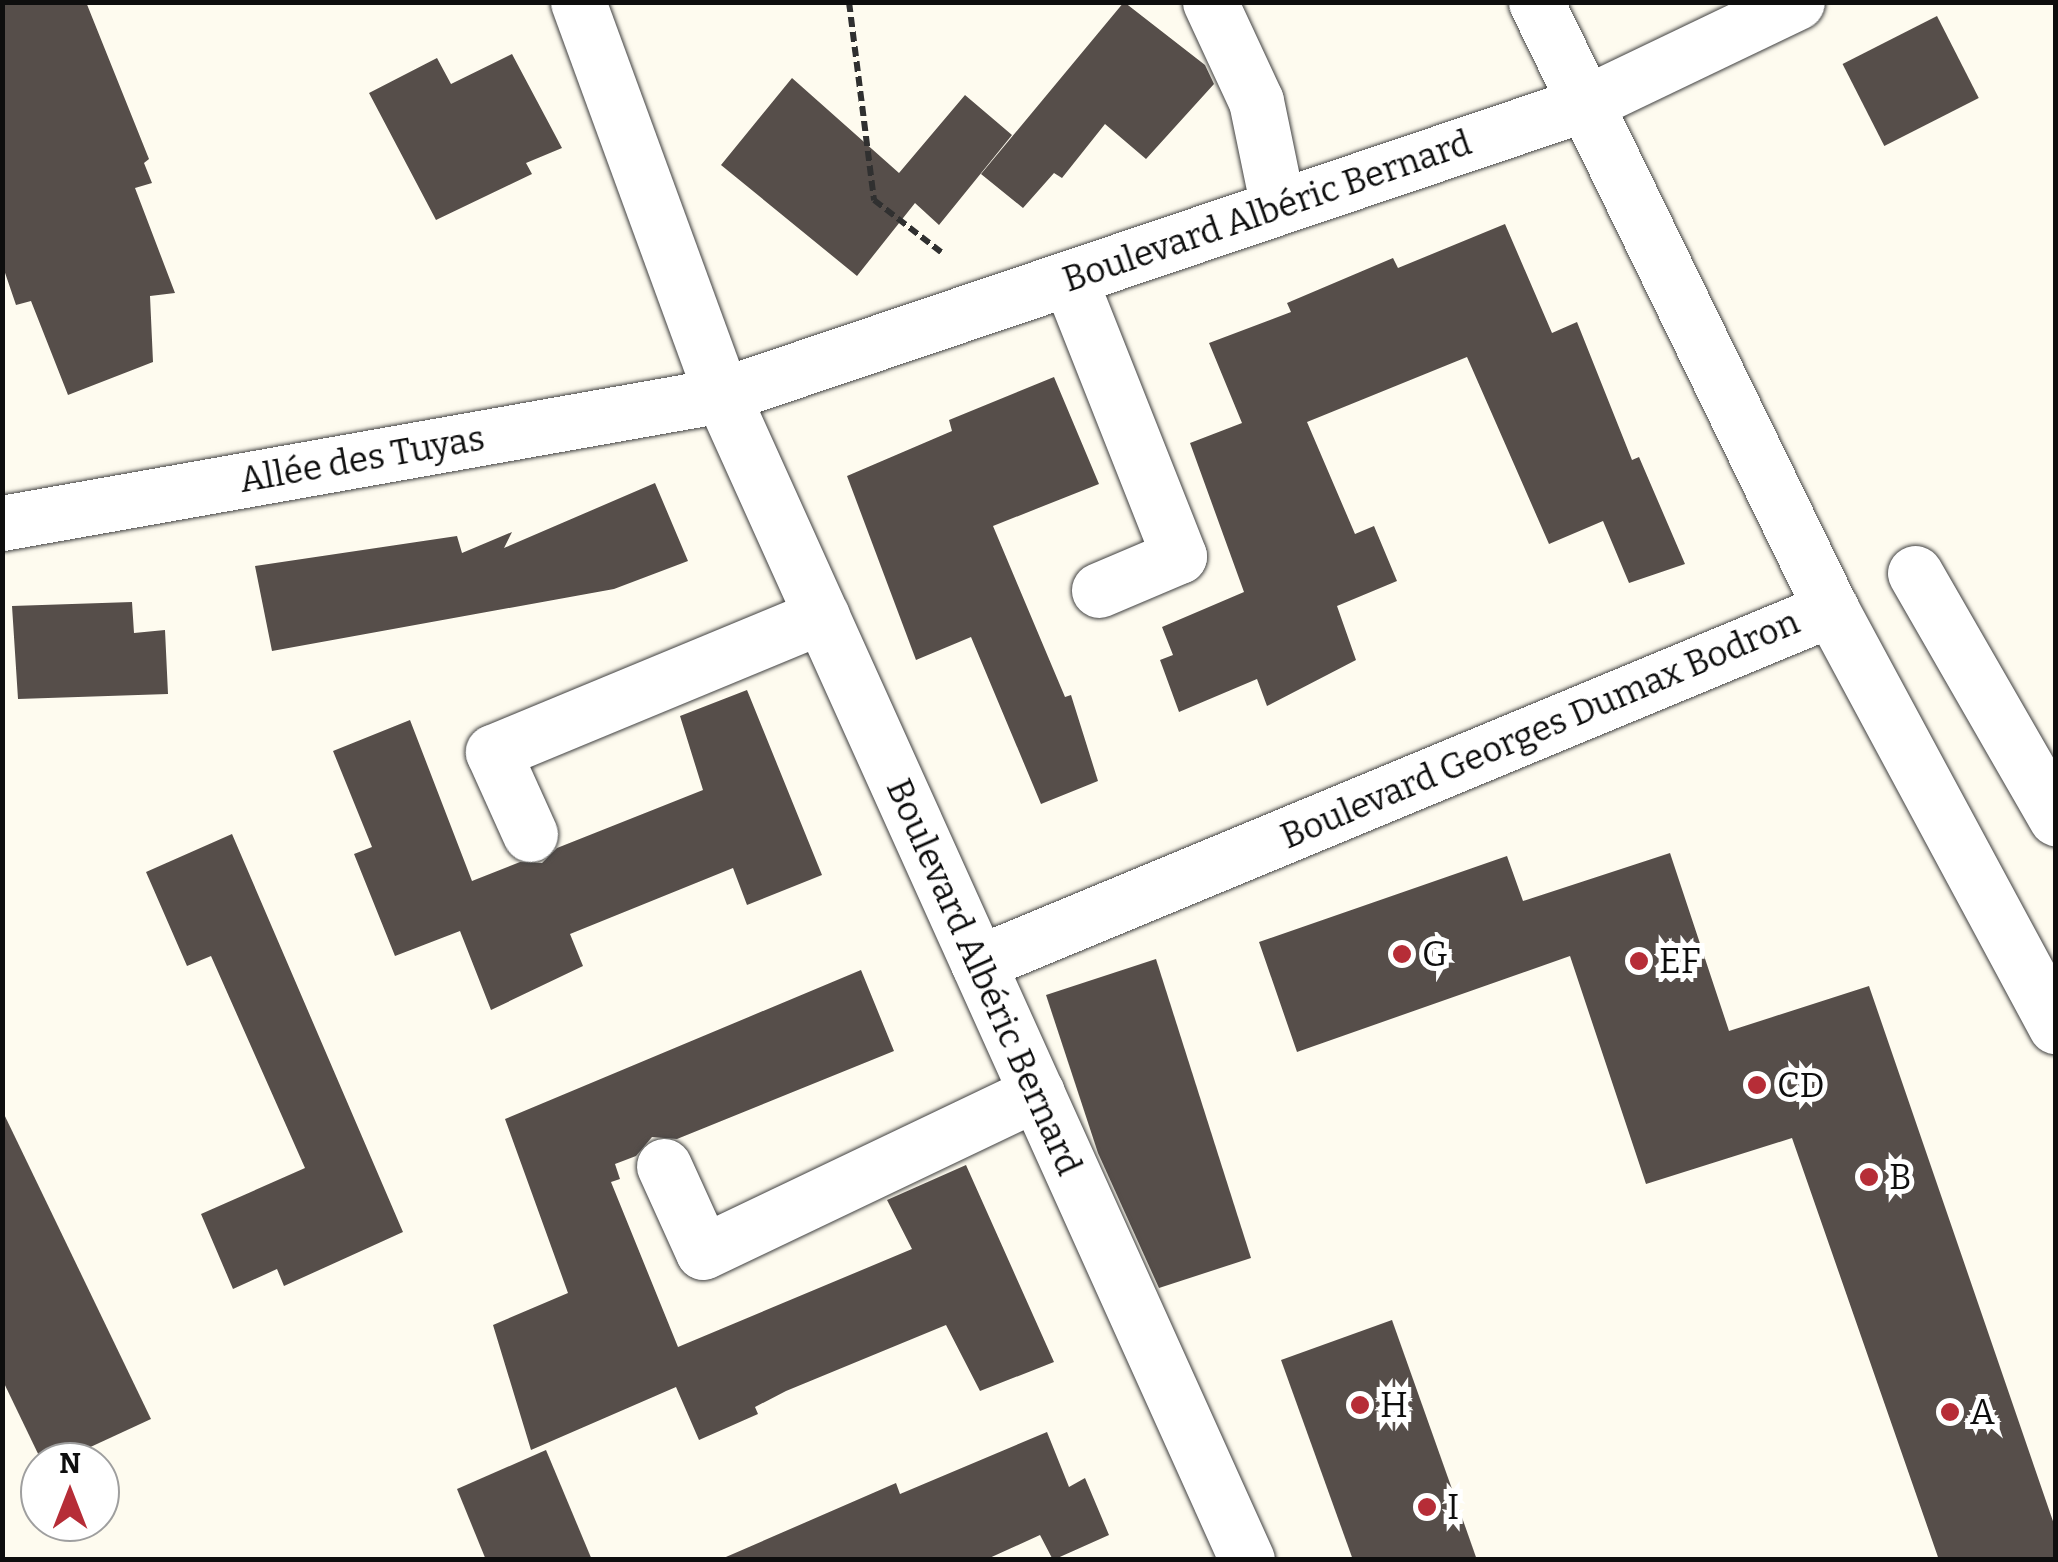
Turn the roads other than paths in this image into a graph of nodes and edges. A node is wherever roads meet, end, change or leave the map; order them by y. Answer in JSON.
{"nodes":[{"id":1,"x":578,"y":2,"type":"edge"},
{"id":2,"x":1210,"y":2,"type":"edge"},
{"id":3,"x":1536,"y":2,"type":"edge"},
{"id":4,"x":1796,"y":2,"type":"edge"},
{"id":5,"x":1584,"y":104,"type":"junction"},
{"id":6,"x":1278,"y":207,"type":"junction"},
{"id":7,"x":1069,"y":278,"type":"junction"},
{"id":8,"x":722,"y":395,"type":"junction"},
{"id":9,"x":2,"y":523,"type":"edge"},
{"id":10,"x":1915,"y":573,"type":"dead end"},
{"id":11,"x":1099,"y":590,"type":"dead end"},
{"id":12,"x":1831,"y":609,"type":"junction"},
{"id":13,"x":822,"y":616,"type":"junction"},
{"id":14,"x":2056,"y":818,"type":"edge"},
{"id":15,"x":530,"y":834,"type":"dead end"},
{"id":16,"x":978,"y":963,"type":"junction"},
{"id":17,"x":2056,"y":1026,"type":"edge"},
{"id":18,"x":1037,"y":1093,"type":"junction"},
{"id":19,"x":664,"y":1166,"type":"dead end"},
{"id":20,"x":1247,"y":1560,"type":"edge"}],
"edges":[{"from":1,"to":8,"type":"street","name":"Boulevard Albéric Bernard"},
{"from":2,"to":6,"type":"street"},
{"from":3,"to":5,"type":"street"},
{"from":4,"to":5,"type":"street","name":"Boulevard Albéric Bernard"},
{"from":5,"to":6,"type":"street","name":"Boulevard Albéric Bernard"},
{"from":5,"to":12,"type":"street"},
{"from":6,"to":7,"type":"street","name":"Boulevard Albéric Bernard"},
{"from":7,"to":8,"type":"street","name":"Boulevard Albéric Bernard"},
{"from":7,"to":11,"type":"street"},
{"from":8,"to":9,"type":"street","name":"Allée des Tuyas"},
{"from":8,"to":13,"type":"street","name":"Boulevard Albéric Bernard"},
{"from":10,"to":14,"type":"street"},
{"from":12,"to":16,"type":"street","name":"Boulevard Georges Dumax Bodron"},
{"from":12,"to":17,"type":"street","name":"Boulevard Georges Dumax Bodron"},
{"from":13,"to":15,"type":"street"},
{"from":13,"to":16,"type":"street","name":"Boulevard Albéric Bernard"},
{"from":16,"to":18,"type":"street","name":"Boulevard Albéric Bernard"},
{"from":18,"to":19,"type":"street"},
{"from":18,"to":20,"type":"street","name":"Boulevard Albéric Bernard"}]}
